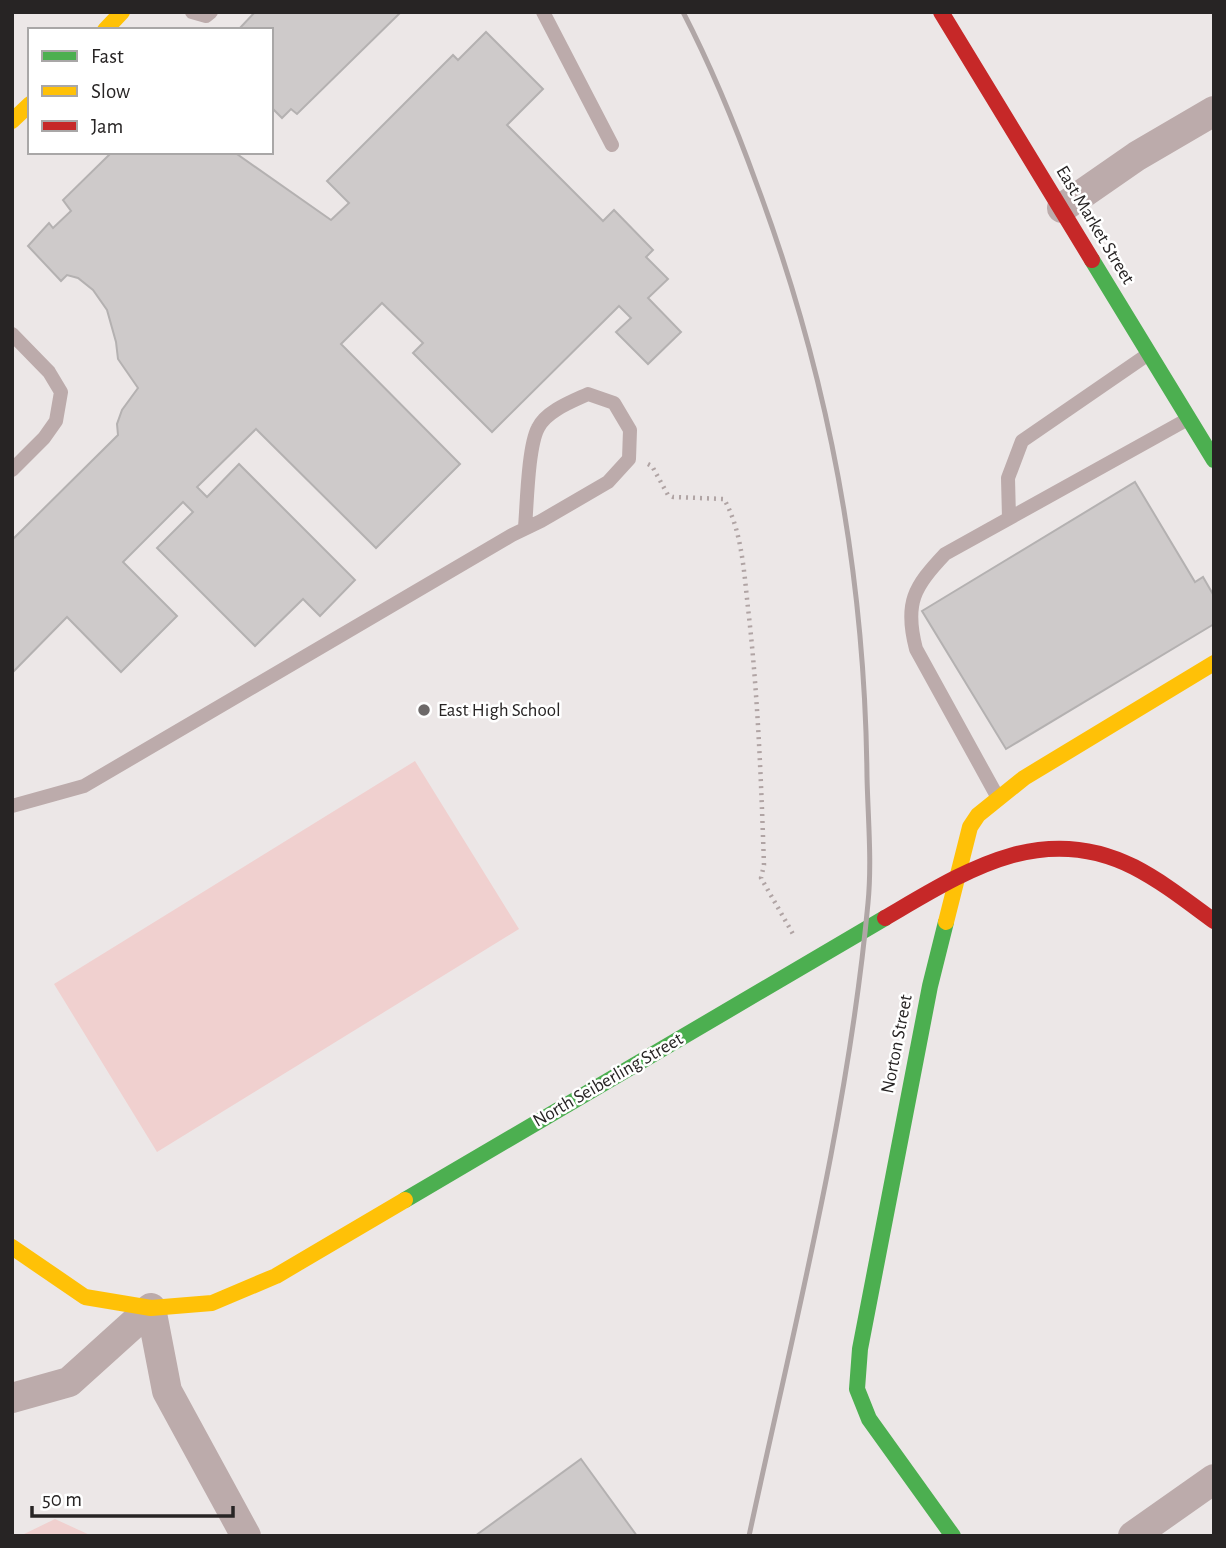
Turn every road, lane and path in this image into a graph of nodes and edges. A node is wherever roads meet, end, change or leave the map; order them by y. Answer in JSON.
{"nodes":[{"id":1,"x":122,"y":12,"type":"edge"},
{"id":2,"x":192,"y":12,"type":"edge"},
{"id":3,"x":211,"y":12,"type":"edge"},
{"id":4,"x":543,"y":12,"type":"edge"},
{"id":5,"x":941,"y":12,"type":"edge"},
{"id":6,"x":107,"y":28,"type":"edge"},
{"id":7,"x":28,"y":106,"type":"edge"},
{"id":8,"x":1214,"y":111,"type":"edge"},
{"id":9,"x":12,"y":121,"type":"edge"},
{"id":10,"x":612,"y":145,"type":"dead end"},
{"id":11,"x":1062,"y":208,"type":"junction"},
{"id":12,"x":12,"y":334,"type":"edge"},
{"id":13,"x":1149,"y":354,"type":"junction"},
{"id":14,"x":1188,"y":419,"type":"junction"},
{"id":15,"x":1214,"y":460,"type":"edge"},
{"id":16,"x":12,"y":470,"type":"edge"},
{"id":17,"x":660,"y":481,"type":"dead end"},
{"id":18,"x":1009,"y":518,"type":"junction"},
{"id":19,"x":525,"y":527,"type":"junction"},
{"id":20,"x":1214,"y":663,"type":"edge"},
{"id":21,"x":998,"y":797,"type":"junction"},
{"id":22,"x":12,"y":806,"type":"edge"},
{"id":23,"x":958,"y":876,"type":"junction"},
{"id":24,"x":1214,"y":921,"type":"edge"},
{"id":25,"x":786,"y":922,"type":"dead end"},
{"id":26,"x":12,"y":1247,"type":"edge"},
{"id":27,"x":151,"y":1308,"type":"junction"},
{"id":28,"x":12,"y":1398,"type":"edge"},
{"id":29,"x":1214,"y":1479,"type":"edge"},
{"id":30,"x":246,"y":1536,"type":"edge"},
{"id":31,"x":953,"y":1536,"type":"edge"},
{"id":32,"x":1133,"y":1536,"type":"edge"}],
"edges":[{"from":1,"to":6,"type":"street"},
{"from":2,"to":3,"type":"lane"},
{"from":4,"to":10,"type":"lane"},
{"from":5,"to":11,"type":"street","name":"East Market Street"},
{"from":7,"to":9,"type":"street"},
{"from":8,"to":11,"type":"street"},
{"from":11,"to":13,"type":"street","name":"East Market Street"},
{"from":12,"to":16,"type":"lane"},
{"from":13,"to":14,"type":"street","name":"East Market Street"},
{"from":13,"to":18,"type":"lane"},
{"from":14,"to":15,"type":"street","name":"East Market Street"},
{"from":14,"to":18,"type":"lane"},
{"from":17,"to":25,"type":"path"},
{"from":18,"to":21,"type":"lane"},
{"from":19,"to":19,"type":"lane"},
{"from":19,"to":22,"type":"lane"},
{"from":20,"to":21,"type":"street","name":"Norton Street"},
{"from":21,"to":23,"type":"street","name":"Norton Street"},
{"from":23,"to":24,"type":"street","name":"North Seiberling Street"},
{"from":23,"to":27,"type":"street","name":"North Seiberling Street"},
{"from":23,"to":31,"type":"street","name":"Norton Street"},
{"from":26,"to":27,"type":"street","name":"North Seiberling Street"},
{"from":27,"to":28,"type":"street"},
{"from":27,"to":30,"type":"street"},
{"from":29,"to":32,"type":"street"}]}
